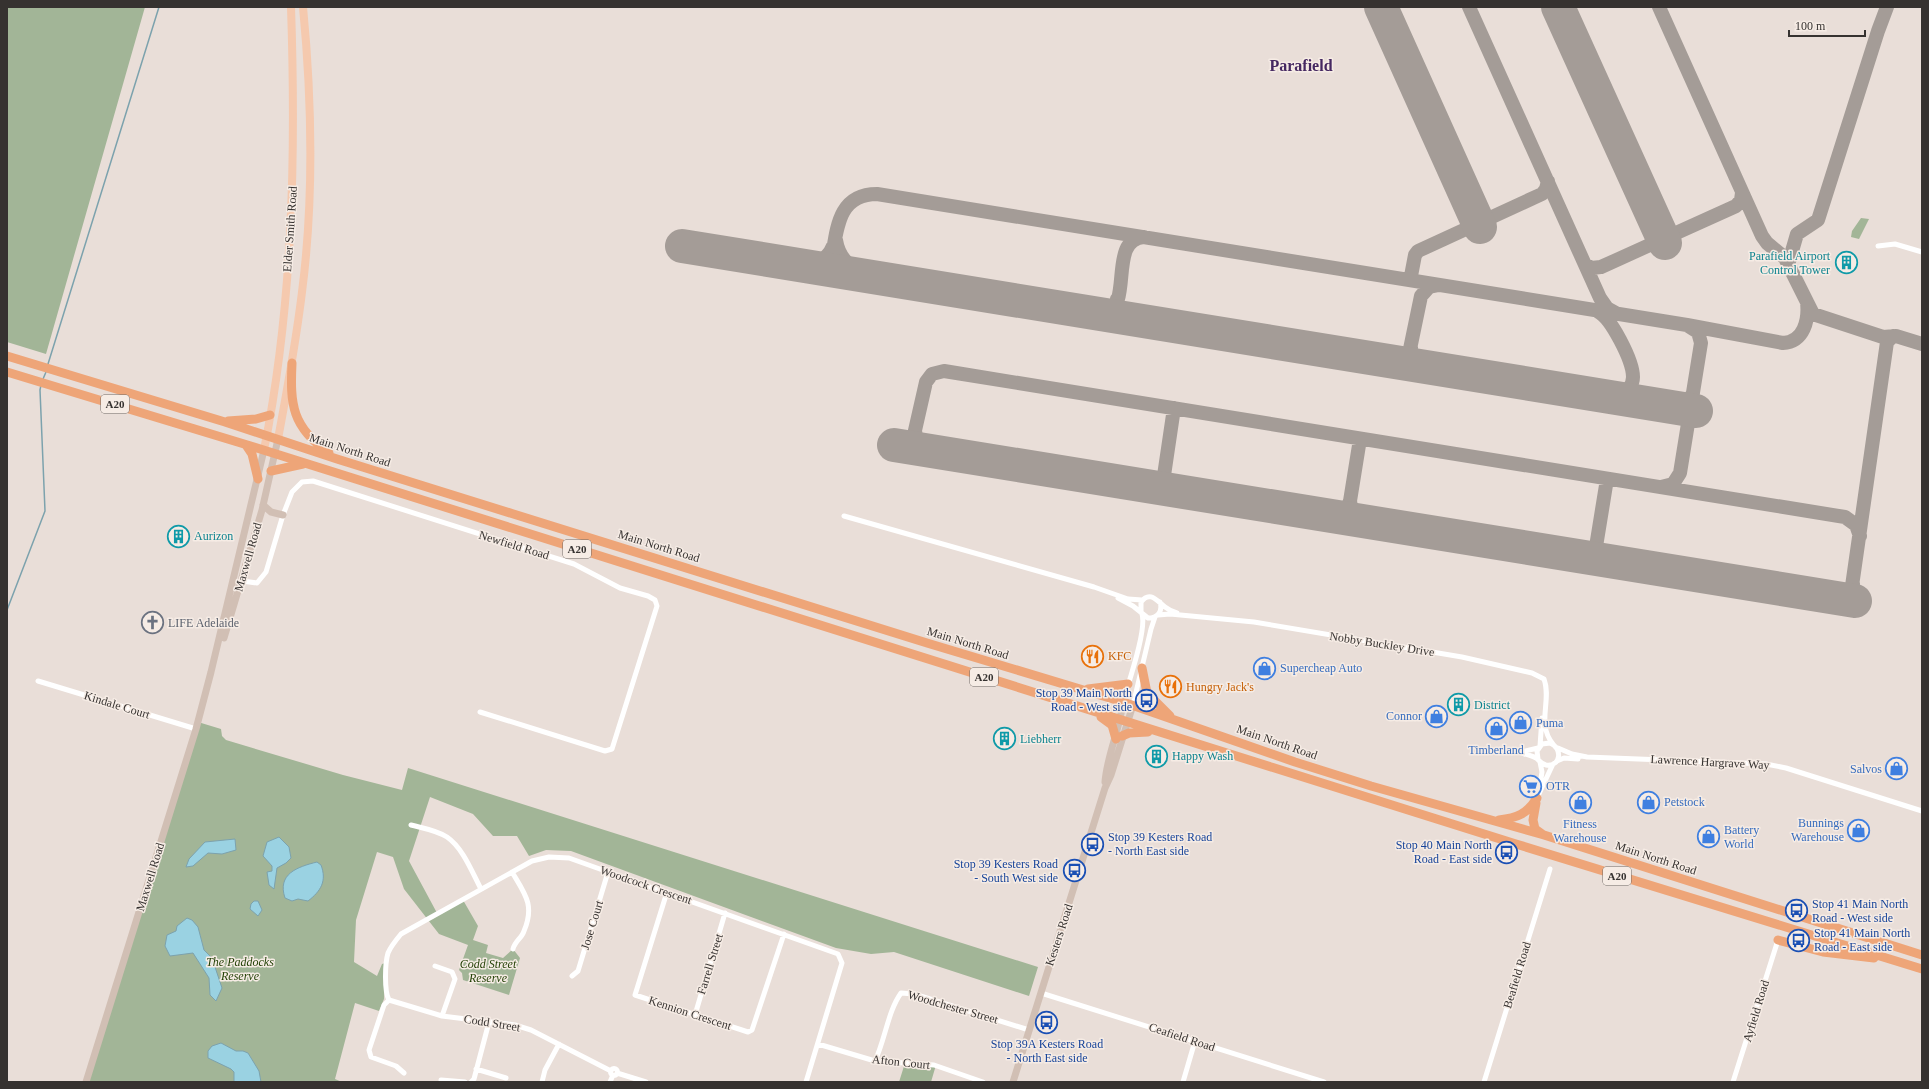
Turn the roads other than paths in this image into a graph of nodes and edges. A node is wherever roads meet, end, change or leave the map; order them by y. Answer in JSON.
{"nodes":[{"id":1,"x":291,"y":7,"type":"edge"},
{"id":2,"x":295,"y":7,"type":"edge"},
{"id":3,"x":304,"y":11,"type":"edge"},
{"id":4,"x":292,"y":32,"type":"junction"},
{"id":5,"x":1878,"y":246,"type":"dead end"},
{"id":6,"x":1922,"y":252,"type":"edge"},
{"id":7,"x":7,"y":356,"type":"edge"},
{"id":8,"x":292,"y":363,"type":"junction"},
{"id":9,"x":7,"y":372,"type":"edge"},
{"id":10,"x":270,"y":415,"type":"junction"},
{"id":11,"x":225,"y":422,"type":"junction"},
{"id":12,"x":267,"y":436,"type":"junction"},
{"id":13,"x":278,"y":439,"type":"junction"},
{"id":14,"x":246,"y":445,"type":"junction"},
{"id":15,"x":264,"y":450,"type":"junction"},
{"id":16,"x":275,"y":454,"type":"junction"},
{"id":17,"x":337,"y":459,"type":"junction"},
{"id":18,"x":305,"y":464,"type":"junction"},
{"id":19,"x":271,"y":471,"type":"junction"},
{"id":20,"x":258,"y":479,"type":"junction"},
{"id":21,"x":263,"y":505,"type":"junction"},
{"id":22,"x":283,"y":515,"type":"junction"},
{"id":23,"x":844,"y":516,"type":"dead end"},
{"id":24,"x":246,"y":529,"type":"junction"},
{"id":25,"x":255,"y":532,"type":"junction"},
{"id":26,"x":234,"y":578,"type":"junction"},
{"id":27,"x":242,"y":581,"type":"junction"},
{"id":28,"x":1109,"y":592,"type":"junction"},
{"id":29,"x":1142,"y":600,"type":"junction"},
{"id":30,"x":1160,"y":602,"type":"junction"},
{"id":31,"x":1141,"y":613,"type":"junction"},
{"id":32,"x":1182,"y":615,"type":"junction"},
{"id":33,"x":1156,"y":616,"type":"junction"},
{"id":34,"x":1142,"y":668,"type":"junction"},
{"id":35,"x":211,"y":672,"type":"junction"},
{"id":36,"x":38,"y":681,"type":"dead end"},
{"id":37,"x":1128,"y":684,"type":"junction"},
{"id":38,"x":1081,"y":689,"type":"junction"},
{"id":39,"x":1123,"y":702,"type":"junction"},
{"id":40,"x":1133,"y":705,"type":"junction"},
{"id":41,"x":480,"y":712,"type":"dead end"},
{"id":42,"x":1094,"y":712,"type":"junction"},
{"id":43,"x":1544,"y":714,"type":"junction"},
{"id":44,"x":1174,"y":719,"type":"junction"},
{"id":45,"x":1124,"y":721,"type":"junction"},
{"id":46,"x":196,"y":729,"type":"junction"},
{"id":47,"x":1157,"y":732,"type":"junction"},
{"id":48,"x":1119,"y":738,"type":"junction"},
{"id":49,"x":1553,"y":744,"type":"junction"},
{"id":50,"x":1539,"y":747,"type":"junction"},
{"id":51,"x":1558,"y":748,"type":"junction"},
{"id":52,"x":1587,"y":757,"type":"junction"},
{"id":53,"x":1539,"y":761,"type":"junction"},
{"id":54,"x":1554,"y":763,"type":"junction"},
{"id":55,"x":1538,"y":796,"type":"junction"},
{"id":56,"x":1922,"y":811,"type":"edge"},
{"id":57,"x":1495,"y":821,"type":"junction"},
{"id":58,"x":411,"y":824,"type":"dead end"},
{"id":59,"x":1544,"y":835,"type":"junction"},
{"id":60,"x":1550,"y":869,"type":"dead end"},
{"id":61,"x":512,"y":872,"type":"junction"},
{"id":62,"x":608,"y":872,"type":"junction"},
{"id":63,"x":481,"y":889,"type":"junction"},
{"id":64,"x":667,"y":892,"type":"junction"},
{"id":65,"x":726,"y":913,"type":"junction"},
{"id":66,"x":784,"y":934,"type":"junction"},
{"id":67,"x":1778,"y":940,"type":"joint"},
{"id":68,"x":513,"y":949,"type":"dead end"},
{"id":69,"x":1922,"y":955,"type":"edge"},
{"id":70,"x":1891,"y":960,"type":"junction"},
{"id":71,"x":435,"y":966,"type":"dead end"},
{"id":72,"x":1922,"y":970,"type":"edge"},
{"id":73,"x":572,"y":976,"type":"dead end"},
{"id":74,"x":1041,"y":992,"type":"junction"},
{"id":75,"x":389,"y":1000,"type":"junction"},
{"id":76,"x":695,"y":1015,"type":"junction"},
{"id":77,"x":442,"y":1016,"type":"junction"},
{"id":78,"x":489,"y":1022,"type":"junction"},
{"id":79,"x":1029,"y":1030,"type":"junction"},
{"id":80,"x":1195,"y":1041,"type":"junction"},
{"id":81,"x":559,"y":1044,"type":"junction"},
{"id":82,"x":818,"y":1044,"type":"junction"},
{"id":83,"x":875,"y":1061,"type":"junction"},
{"id":84,"x":476,"y":1069,"type":"junction"},
{"id":85,"x":404,"y":1073,"type":"dead end"},
{"id":86,"x":614,"y":1073,"type":"junction"},
{"id":87,"x":506,"y":1078,"type":"dead end"},
{"id":88,"x":441,"y":1080,"type":"dead end"},
{"id":89,"x":1314,"y":1081,"type":"edge"},
{"id":90,"x":86,"y":1082,"type":"edge"},
{"id":91,"x":465,"y":1082,"type":"edge"},
{"id":92,"x":471,"y":1082,"type":"edge"},
{"id":93,"x":542,"y":1082,"type":"edge"},
{"id":94,"x":610,"y":1082,"type":"edge"},
{"id":95,"x":646,"y":1082,"type":"edge"},
{"id":96,"x":806,"y":1082,"type":"edge"},
{"id":97,"x":983,"y":1082,"type":"edge"},
{"id":98,"x":1013,"y":1082,"type":"edge"},
{"id":99,"x":1183,"y":1082,"type":"edge"},
{"id":100,"x":1324,"y":1082,"type":"edge"},
{"id":101,"x":1484,"y":1082,"type":"edge"},
{"id":102,"x":1734,"y":1082,"type":"edge"}],
"edges":[{"from":1,"to":4,"type":"main road","name":"Elder Smith Road"},
{"from":2,"to":3,"type":"main road"},
{"from":3,"to":4,"type":"main road"},
{"from":3,"to":8,"type":"main road","name":"Elder Smith Road"},
{"from":4,"to":10,"type":"main road","name":"Elder Smith Road"},
{"from":5,"to":6,"type":"street"},
{"from":7,"to":11,"type":"highway","name":"Main North Road","number":"A20"},
{"from":8,"to":13,"type":"main road","name":"Elder Smith Road"},
{"from":8,"to":17,"type":"highway"},
{"from":9,"to":14,"type":"highway","name":"Main North Road","number":"A20"},
{"from":10,"to":11,"type":"highway"},
{"from":10,"to":12,"type":"main road","name":"Elder Smith Road"},
{"from":11,"to":12,"type":"highway","name":"Main North Road","number":"A20"},
{"from":12,"to":13,"type":"highway","name":"Main North Road","number":"A20"},
{"from":12,"to":15,"type":"main road","name":"Elder Smith Road"},
{"from":13,"to":16,"type":"street","name":"Maxwell Road"},
{"from":13,"to":17,"type":"highway","name":"Main North Road","number":"A20"},
{"from":14,"to":15,"type":"highway","name":"Main North Road","number":"A20"},
{"from":14,"to":20,"type":"highway"},
{"from":15,"to":16,"type":"highway","name":"Main North Road","number":"A20"},
{"from":15,"to":20,"type":"street","name":"Maxwell Road"},
{"from":16,"to":18,"type":"highway","name":"Main North Road","number":"A20"},
{"from":16,"to":19,"type":"street","name":"Maxwell Road"},
{"from":17,"to":38,"type":"highway","name":"Main North Road","number":"A20"},
{"from":18,"to":19,"type":"highway"},
{"from":18,"to":42,"type":"highway","name":"Main North Road","number":"A20"},
{"from":19,"to":21,"type":"street","name":"Maxwell Road"},
{"from":20,"to":24,"type":"street","name":"Maxwell Road"},
{"from":21,"to":22,"type":"street"},
{"from":21,"to":25,"type":"street","name":"Maxwell Road"},
{"from":22,"to":27,"type":"street","name":"Newfield Road"},
{"from":22,"to":41,"type":"street","name":"Newfield Road"},
{"from":23,"to":28,"type":"street"},
{"from":24,"to":25,"type":"street"},
{"from":24,"to":26,"type":"street","name":"Maxwell Road"},
{"from":25,"to":27,"type":"street","name":"Maxwell Road"},
{"from":26,"to":27,"type":"street"},
{"from":26,"to":35,"type":"street","name":"Maxwell Road"},
{"from":27,"to":35,"type":"street","name":"Maxwell Road"},
{"from":28,"to":29,"type":"street"},
{"from":28,"to":31,"type":"street"},
{"from":29,"to":30,"type":"street"},
{"from":29,"to":31,"type":"street"},
{"from":30,"to":32,"type":"street","name":"Nobby Buckley Drive"},
{"from":30,"to":33,"type":"street"},
{"from":31,"to":33,"type":"street"},
{"from":31,"to":37,"type":"street","name":"Kesters Road"},
{"from":32,"to":33,"type":"street","name":"Nobby Buckley Drive"},
{"from":32,"to":43,"type":"street","name":"Nobby Buckley Drive"},
{"from":33,"to":34,"type":"street","name":"Kesters Road"},
{"from":34,"to":40,"type":"street","name":"Kesters Road"},
{"from":34,"to":44,"type":"highway"},
{"from":35,"to":46,"type":"street","name":"Maxwell Road"},
{"from":36,"to":46,"type":"street","name":"Kindale Court"},
{"from":37,"to":38,"type":"highway"},
{"from":37,"to":39,"type":"street","name":"Kesters Road"},
{"from":38,"to":39,"type":"highway","name":"Main North Road","number":"A20"},
{"from":39,"to":40,"type":"highway","name":"Main North Road","number":"A20"},
{"from":39,"to":45,"type":"street","name":"Kesters Road"},
{"from":40,"to":44,"type":"highway","name":"Main North Road","number":"A20"},
{"from":40,"to":45,"type":"street","name":"Kesters Road"},
{"from":42,"to":45,"type":"highway","name":"Main North Road","number":"A20"},
{"from":42,"to":48,"type":"highway"},
{"from":43,"to":49,"type":"street","name":"Nobby Buckley Drive"},
{"from":43,"to":50,"type":"street","name":"Nobby Buckley Drive"},
{"from":44,"to":57,"type":"highway","name":"Main North Road","number":"A20"},
{"from":45,"to":47,"type":"highway","name":"Main North Road","number":"A20"},
{"from":45,"to":48,"type":"street","name":"Kesters Road"},
{"from":46,"to":90,"type":"street","name":"Maxwell Road"},
{"from":47,"to":48,"type":"highway"},
{"from":47,"to":70,"type":"highway","name":"Main North Road","number":"A20"},
{"from":48,"to":74,"type":"street","name":"Kesters Road"},
{"from":49,"to":50,"type":"street"},
{"from":49,"to":51,"type":"street"},
{"from":50,"to":53,"type":"street"},
{"from":50,"to":53,"type":"street"},
{"from":51,"to":52,"type":"street","name":"Lawrence Hargrave Way"},
{"from":51,"to":54,"type":"street"},
{"from":52,"to":54,"type":"street","name":"Lawrence Hargrave Way"},
{"from":52,"to":56,"type":"street","name":"Lawrence Hargrave Way"},
{"from":53,"to":54,"type":"street"},
{"from":53,"to":55,"type":"street"},
{"from":54,"to":55,"type":"street"},
{"from":55,"to":57,"type":"highway"},
{"from":55,"to":59,"type":"highway"},
{"from":57,"to":59,"type":"highway","name":"Main North Road","number":"A20"},
{"from":58,"to":63,"type":"street"},
{"from":59,"to":69,"type":"highway","name":"Main North Road","number":"A20"},
{"from":60,"to":101,"type":"street","name":"Beafield Road"},
{"from":61,"to":62,"type":"street","name":"Woodcock Crescent"},
{"from":61,"to":63,"type":"street","name":"Woodcock Crescent"},
{"from":61,"to":68,"type":"street"},
{"from":62,"to":64,"type":"street","name":"Woodcock Crescent"},
{"from":62,"to":73,"type":"street","name":"Jose Court"},
{"from":63,"to":75,"type":"street","name":"Woodcock Crescent"},
{"from":64,"to":65,"type":"street","name":"Woodcock Crescent"},
{"from":64,"to":76,"type":"street","name":"Kennion Crescent"},
{"from":65,"to":66,"type":"street","name":"Woodcock Crescent"},
{"from":65,"to":76,"type":"street","name":"Farrell Street"},
{"from":66,"to":76,"type":"street","name":"Kennion Crescent"},
{"from":66,"to":82,"type":"street","name":"Woodcock Crescent"},
{"from":67,"to":70,"type":"highway"},
{"from":67,"to":102,"type":"street","name":"Ayfield Road"},
{"from":70,"to":72,"type":"highway","name":"Main North Road","number":"A20"},
{"from":71,"to":77,"type":"street"},
{"from":74,"to":79,"type":"street","name":"Kesters Road"},
{"from":74,"to":80,"type":"street","name":"Ceafield Road"},
{"from":75,"to":77,"type":"street","name":"Codd Street"},
{"from":75,"to":85,"type":"street"},
{"from":77,"to":78,"type":"street","name":"Codd Street"},
{"from":78,"to":81,"type":"street","name":"Codd Street"},
{"from":78,"to":84,"type":"street"},
{"from":79,"to":83,"type":"street","name":"Woodchester Street"},
{"from":79,"to":98,"type":"street","name":"Kesters Road"},
{"from":80,"to":89,"type":"street","name":"Ceafield Road"},
{"from":80,"to":99,"type":"street"},
{"from":81,"to":86,"type":"street","name":"Codd Street"},
{"from":81,"to":93,"type":"street"},
{"from":82,"to":83,"type":"street","name":"Afton Court"},
{"from":82,"to":96,"type":"street","name":"Woodcock Crescent"},
{"from":83,"to":97,"type":"street","name":"Afton Court"},
{"from":84,"to":87,"type":"street"},
{"from":84,"to":92,"type":"street"},
{"from":86,"to":94,"type":"street"},
{"from":86,"to":95,"type":"street","name":"Codd Street"},
{"from":88,"to":91,"type":"street"},
{"from":89,"to":100,"type":"street","name":"Ceafield Road"}]}
